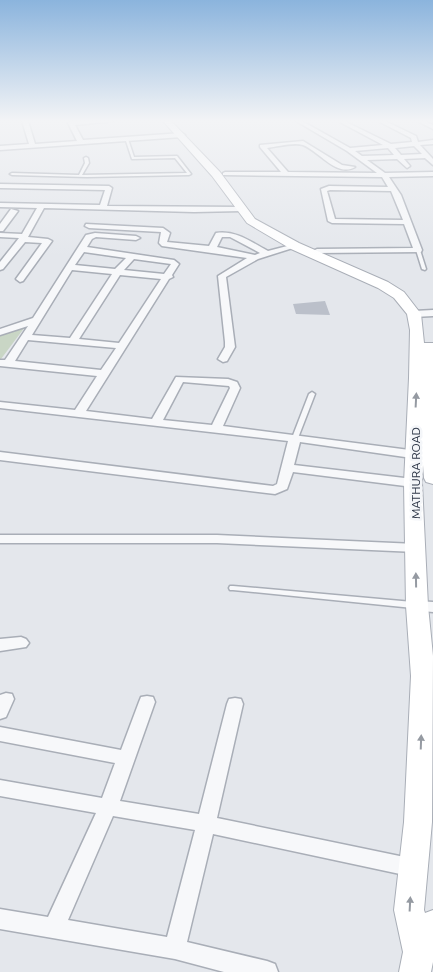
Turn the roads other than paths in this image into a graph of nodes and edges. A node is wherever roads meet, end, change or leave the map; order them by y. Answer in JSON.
{"nodes":[{"id":1,"x":85,"y":166,"type":"edge"},
{"id":2,"x":183,"y":166,"type":"edge"},
{"id":3,"x":209,"y":166,"type":"edge"},
{"id":4,"x":218,"y":166,"type":"edge"},
{"id":5,"x":279,"y":166,"type":"edge"},
{"id":6,"x":339,"y":166,"type":"edge"},
{"id":7,"x":367,"y":166,"type":"edge"},
{"id":8,"x":373,"y":166,"type":"edge"},
{"id":9,"x":285,"y":173,"type":"junction"},
{"id":10,"x":12,"y":174,"type":"dead end"},
{"id":11,"x":225,"y":174,"type":"junction"},
{"id":12,"x":430,"y":174,"type":"edge"},
{"id":13,"x":384,"y":175,"type":"junction"},
{"id":14,"x":80,"y":176,"type":"junction"},
{"id":15,"x":433,"y":182,"type":"edge"},
{"id":16,"x":3,"y":186,"type":"edge"},
{"id":17,"x":393,"y":189,"type":"junction"},
{"id":18,"x":0,"y":194,"type":"edge"},
{"id":19,"x":0,"y":205,"type":"edge"},
{"id":20,"x":42,"y":205,"type":"junction"},
{"id":21,"x":103,"y":207,"type":"junction"},
{"id":22,"x":241,"y":209,"type":"junction"},
{"id":23,"x":14,"y":211,"type":"dead end"},
{"id":24,"x":407,"y":222,"type":"junction"},
{"id":25,"x":89,"y":226,"type":"dead end"},
{"id":26,"x":0,"y":229,"type":"edge"},
{"id":27,"x":0,"y":235,"type":"edge"},
{"id":28,"x":24,"y":237,"type":"junction"},
{"id":29,"x":136,"y":238,"type":"dead end"},
{"id":30,"x":295,"y":246,"type":"junction"},
{"id":31,"x":82,"y":249,"type":"junction"},
{"id":32,"x":212,"y":249,"type":"junction"},
{"id":33,"x":418,"y":250,"type":"junction"},
{"id":34,"x":317,"y":251,"type":"junction"},
{"id":35,"x":267,"y":254,"type":"junction"},
{"id":36,"x":132,"y":256,"type":"junction"},
{"id":37,"x":255,"y":257,"type":"junction"},
{"id":38,"x":0,"y":267,"type":"edge"},
{"id":39,"x":70,"y":267,"type":"junction"},
{"id":40,"x":424,"y":269,"type":"dead end"},
{"id":41,"x":117,"y":272,"type":"junction"},
{"id":42,"x":168,"y":277,"type":"junction"},
{"id":43,"x":20,"y":279,"type":"dead end"},
{"id":44,"x":424,"y":314,"type":"edge"},
{"id":45,"x":36,"y":320,"type":"junction"},
{"id":46,"x":0,"y":332,"type":"edge"},
{"id":47,"x":25,"y":337,"type":"junction"},
{"id":48,"x":73,"y":341,"type":"junction"},
{"id":49,"x":123,"y":346,"type":"junction"},
{"id":50,"x":224,"y":358,"type":"dead end"},
{"id":51,"x":4,"y":364,"type":"edge"},
{"id":52,"x":105,"y":374,"type":"junction"},
{"id":53,"x":312,"y":394,"type":"dead end"},
{"id":54,"x":2,"y":408,"type":"edge"},
{"id":55,"x":79,"y":413,"type":"junction"},
{"id":56,"x":156,"y":422,"type":"junction"},
{"id":57,"x":216,"y":429,"type":"junction"},
{"id":58,"x":295,"y":438,"type":"junction"},
{"id":59,"x":0,"y":456,"type":"edge"},
{"id":60,"x":426,"y":456,"type":"edge"},
{"id":61,"x":288,"y":468,"type":"junction"},
{"id":62,"x":433,"y":478,"type":"edge"},
{"id":63,"x":414,"y":483,"type":"junction"},
{"id":64,"x":0,"y":539,"type":"edge"},
{"id":65,"x":416,"y":548,"type":"junction"},
{"id":66,"x":233,"y":588,"type":"dead end"},
{"id":67,"x":425,"y":606,"type":"edge"},
{"id":68,"x":21,"y":643,"type":"dead end"},
{"id":69,"x":0,"y":645,"type":"edge"},
{"id":70,"x":147,"y":702,"type":"dead end"},
{"id":71,"x":235,"y":704,"type":"dead end"},
{"id":72,"x":0,"y":734,"type":"edge"},
{"id":73,"x":126,"y":758,"type":"junction"},
{"id":74,"x":0,"y":788,"type":"edge"},
{"id":75,"x":108,"y":806,"type":"junction"},
{"id":76,"x":208,"y":824,"type":"junction"},
{"id":77,"x":414,"y":868,"type":"junction"},
{"id":78,"x":0,"y":919,"type":"edge"},
{"id":79,"x":54,"y":928,"type":"junction"},
{"id":80,"x":175,"y":949,"type":"junction"},
{"id":81,"x":422,"y":950,"type":"edge"},
{"id":82,"x":267,"y":972,"type":"edge"}],
"edges":[{"from":1,"to":14,"type":"lane"},
{"from":2,"to":14,"type":"lane"},
{"from":3,"to":22,"type":"main road"},
{"from":4,"to":11,"type":"main road","name":"MATHURA ROAD"},
{"from":5,"to":9,"type":"street"},
{"from":6,"to":7,"type":"street"},
{"from":8,"to":13,"type":"street"},
{"from":9,"to":11,"type":"street"},
{"from":9,"to":13,"type":"street"},
{"from":10,"to":14,"type":"lane"},
{"from":11,"to":34,"type":"main road","name":"MATHURA ROAD"},
{"from":12,"to":13,"type":"street"},
{"from":12,"to":15,"type":"street"},
{"from":13,"to":17,"type":"street"},
{"from":16,"to":18,"type":"street"},
{"from":16,"to":21,"type":"street"},
{"from":17,"to":24,"type":"street"},
{"from":17,"to":24,"type":"street"},
{"from":19,"to":20,"type":"street"},
{"from":20,"to":21,"type":"street"},
{"from":20,"to":28,"type":"street"},
{"from":21,"to":22,"type":"street"},
{"from":22,"to":30,"type":"main road"},
{"from":23,"to":26,"type":"street"},
{"from":24,"to":33,"type":"street"},
{"from":25,"to":32,"type":"street"},
{"from":27,"to":28,"type":"street"},
{"from":28,"to":38,"type":"street"},
{"from":28,"to":43,"type":"street"},
{"from":29,"to":31,"type":"street"},
{"from":30,"to":35,"type":"street"},
{"from":30,"to":44,"type":"main road"},
{"from":31,"to":36,"type":"street"},
{"from":31,"to":39,"type":"street"},
{"from":32,"to":35,"type":"street"},
{"from":32,"to":37,"type":"street"},
{"from":33,"to":34,"type":"street"},
{"from":33,"to":40,"type":"lane"},
{"from":34,"to":44,"type":"main road","name":"MATHURA ROAD"},
{"from":35,"to":37,"type":"street"},
{"from":36,"to":41,"type":"street"},
{"from":36,"to":42,"type":"street"},
{"from":37,"to":50,"type":"street"},
{"from":39,"to":41,"type":"street"},
{"from":39,"to":45,"type":"street"},
{"from":41,"to":42,"type":"street"},
{"from":41,"to":48,"type":"street"},
{"from":42,"to":49,"type":"street"},
{"from":44,"to":60,"type":"main road","name":"MATHURA ROAD"},
{"from":45,"to":46,"type":"street"},
{"from":45,"to":47,"type":"street"},
{"from":47,"to":48,"type":"street"},
{"from":47,"to":51,"type":"street"},
{"from":48,"to":49,"type":"street"},
{"from":49,"to":52,"type":"street"},
{"from":51,"to":52,"type":"street"},
{"from":52,"to":55,"type":"street"},
{"from":53,"to":58,"type":"lane"},
{"from":54,"to":55,"type":"street"},
{"from":55,"to":56,"type":"street"},
{"from":56,"to":57,"type":"street"},
{"from":56,"to":57,"type":"street"},
{"from":57,"to":58,"type":"street"},
{"from":58,"to":60,"type":"street"},
{"from":58,"to":61,"type":"street"},
{"from":59,"to":61,"type":"street"},
{"from":60,"to":62,"type":"main road","name":"MATHURA ROAD"},
{"from":60,"to":63,"type":"main road","name":"MATHURA ROAD"},
{"from":61,"to":63,"type":"street"},
{"from":63,"to":65,"type":"main road","name":"MATHURA ROAD"},
{"from":64,"to":65,"type":"street"},
{"from":67,"to":65,"type":"main road","name":"MATHURA ROAD","one_way":true},
{"from":66,"to":67,"type":"lane"},
{"from":77,"to":67,"type":"main road","name":"MATHURA ROAD","one_way":true},
{"from":68,"to":69,"type":"street"},
{"from":70,"to":73,"type":"street"},
{"from":71,"to":76,"type":"street"},
{"from":72,"to":73,"type":"street"},
{"from":73,"to":75,"type":"street"},
{"from":74,"to":75,"type":"street"},
{"from":75,"to":76,"type":"street"},
{"from":75,"to":79,"type":"street"},
{"from":76,"to":77,"type":"street"},
{"from":76,"to":80,"type":"street"},
{"from":81,"to":77,"type":"main road","name":"MATHURA ROAD","one_way":true},
{"from":78,"to":79,"type":"street"},
{"from":79,"to":80,"type":"street"},
{"from":80,"to":82,"type":"street"}]}
